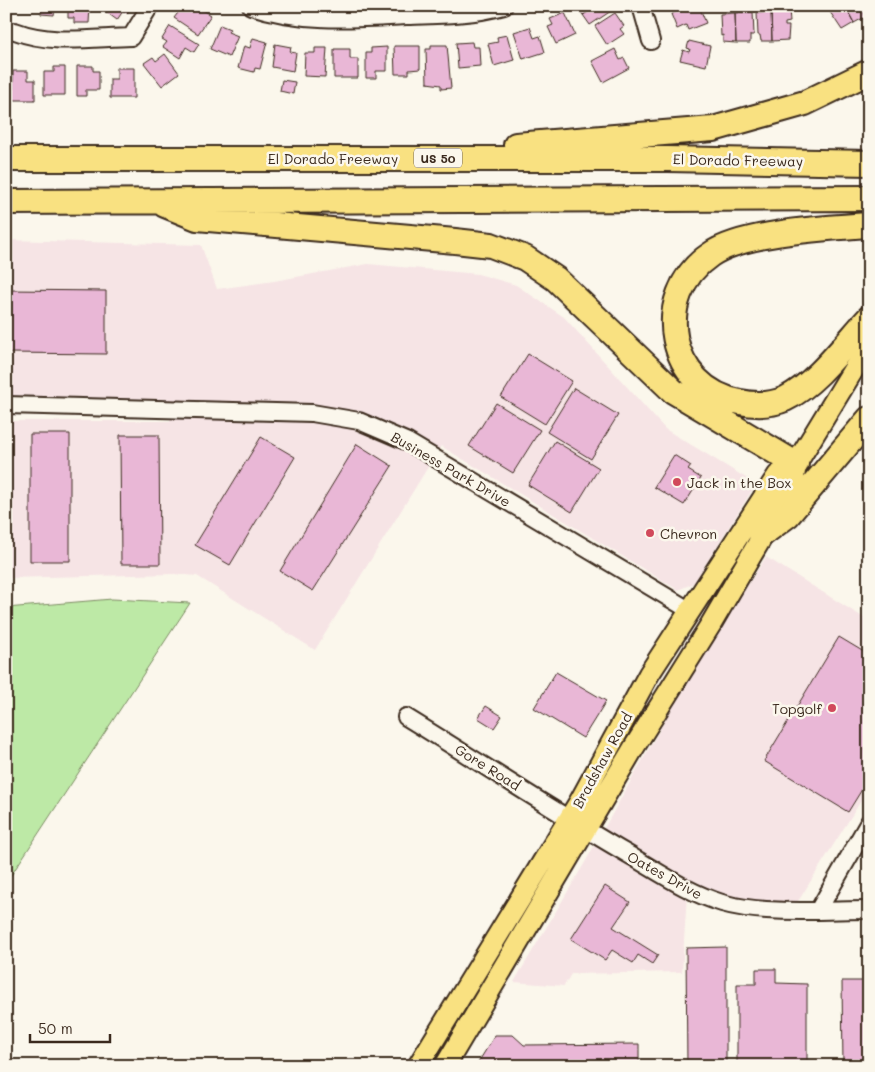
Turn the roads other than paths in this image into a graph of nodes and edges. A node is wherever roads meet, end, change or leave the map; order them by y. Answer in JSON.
{"nodes":[{"id":1,"x":150,"y":6,"type":"edge"},
{"id":2,"x":251,"y":6,"type":"edge"},
{"id":3,"x":504,"y":6,"type":"edge"},
{"id":4,"x":641,"y":6,"type":"edge"},
{"id":5,"x":307,"y":12,"type":"edge"},
{"id":6,"x":15,"y":31,"type":"dead end"},
{"id":7,"x":651,"y":41,"type":"dead end"},
{"id":8,"x":869,"y":72,"type":"edge"},
{"id":9,"x":337,"y":158,"type":"junction"},
{"id":10,"x":6,"y":159,"type":"edge"},
{"id":11,"x":865,"y":162,"type":"edge"},
{"id":12,"x":869,"y":198,"type":"edge"},
{"id":13,"x":154,"y":201,"type":"junction"},
{"id":14,"x":6,"y":202,"type":"edge"},
{"id":15,"x":869,"y":225,"type":"edge"},
{"id":16,"x":869,"y":318,"type":"edge"},
{"id":17,"x":869,"y":344,"type":"edge"},
{"id":18,"x":6,"y":405,"type":"edge"},
{"id":19,"x":869,"y":419,"type":"edge"},
{"id":20,"x":796,"y":464,"type":"junction"},
{"id":21,"x":761,"y":536,"type":"junction"},
{"id":22,"x":689,"y":610,"type":"junction"},
{"id":23,"x":666,"y":695,"type":"junction"},
{"id":24,"x":406,"y":717,"type":"dead end"},
{"id":25,"x":569,"y":820,"type":"junction"},
{"id":26,"x":869,"y":822,"type":"edge"},
{"id":27,"x":586,"y":830,"type":"junction"},
{"id":28,"x":819,"y":909,"type":"junction"},
{"id":29,"x":869,"y":910,"type":"edge"},
{"id":30,"x":418,"y":1066,"type":"edge"},
{"id":31,"x":445,"y":1066,"type":"edge"}],
"edges":[{"from":1,"to":6,"type":"street"},
{"from":2,"to":5,"type":"street"},
{"from":3,"to":5,"type":"street"},
{"from":4,"to":7,"type":"street"},
{"from":8,"to":9,"type":"highway"},
{"from":9,"to":10,"type":"highway","name":"El Dorado Freeway","number":"US 50"},
{"from":9,"to":11,"type":"highway","name":"El Dorado Freeway","number":"US 50"},
{"from":12,"to":13,"type":"highway"},
{"from":13,"to":14,"type":"highway"},
{"from":13,"to":20,"type":"highway"},
{"from":15,"to":16,"type":"highway"},
{"from":17,"to":20,"type":"main road","name":"Bradshaw Road"},
{"from":18,"to":22,"type":"street","name":"Business Park Drive"},
{"from":19,"to":21,"type":"highway"},
{"from":20,"to":21,"type":"main road","name":"Bradshaw Road"},
{"from":20,"to":22,"type":"main road","name":"Bradshaw Road"},
{"from":21,"to":23,"type":"main road","name":"Bradshaw Road"},
{"from":22,"to":23,"type":"main road"},
{"from":22,"to":25,"type":"main road","name":"Bradshaw Road"},
{"from":23,"to":27,"type":"main road","name":"Bradshaw Road"},
{"from":24,"to":25,"type":"street","name":"Gore Road"},
{"from":25,"to":27,"type":"street","name":"Gore Road"},
{"from":25,"to":30,"type":"main road","name":"Bradshaw Road"},
{"from":26,"to":28,"type":"street"},
{"from":27,"to":28,"type":"street","name":"Oates Drive"},
{"from":27,"to":31,"type":"main road","name":"Bradshaw Road"},
{"from":28,"to":29,"type":"street","name":"Oates Drive"}]}
